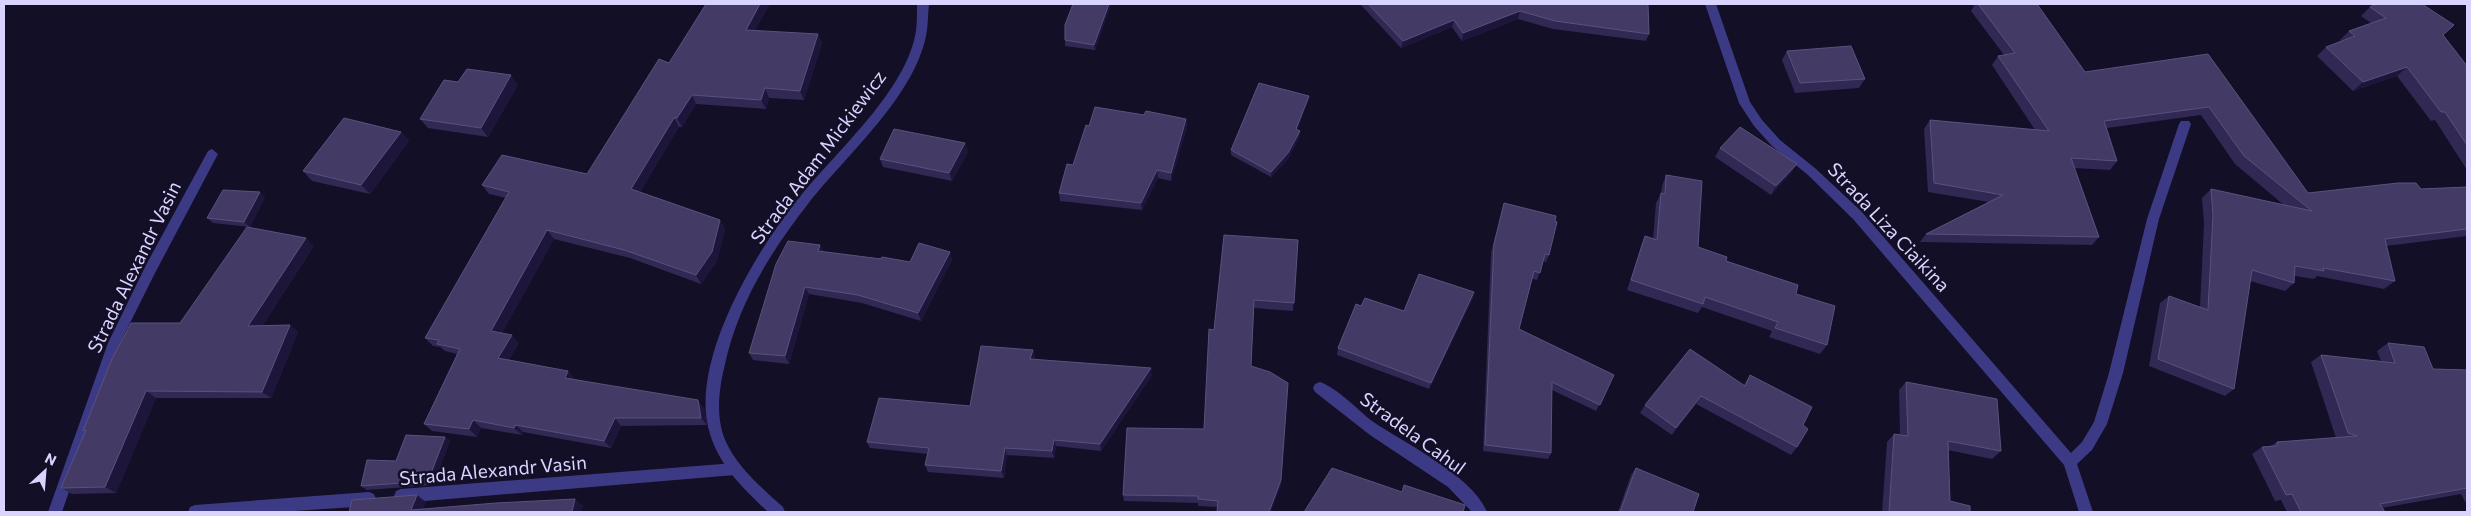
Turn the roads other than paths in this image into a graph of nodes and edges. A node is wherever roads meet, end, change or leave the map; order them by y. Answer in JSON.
{"nodes":[{"id":1,"x":923,"y":4,"type":"edge"},
{"id":2,"x":1710,"y":4,"type":"edge"},
{"id":3,"x":2185,"y":124,"type":"edge"},
{"id":4,"x":212,"y":154,"type":"dead end"},
{"id":5,"x":1320,"y":388,"type":"dead end"},
{"id":6,"x":2070,"y":462,"type":"junction"},
{"id":7,"x":735,"y":469,"type":"junction"},
{"id":8,"x":55,"y":512,"type":"edge"},
{"id":9,"x":195,"y":512,"type":"edge"},
{"id":10,"x":778,"y":512,"type":"edge"},
{"id":11,"x":1480,"y":512,"type":"edge"},
{"id":12,"x":2086,"y":512,"type":"edge"}],
"edges":[{"from":1,"to":7,"type":"street","name":"Strada Adam Mickiewicz"},
{"from":2,"to":6,"type":"street","name":"Strada Liza Ciaikina"},
{"from":3,"to":6,"type":"street"},
{"from":4,"to":8,"type":"street","name":"Strada Alexandr Vasin"},
{"from":5,"to":11,"type":"street","name":"Stradela Cahul"},
{"from":6,"to":12,"type":"street","name":"Strada Liza Ciaikina"},
{"from":7,"to":9,"type":"street","name":"Strada Alexandr Vasin"},
{"from":7,"to":10,"type":"street","name":"Strada Adam Mickiewicz"}]}
